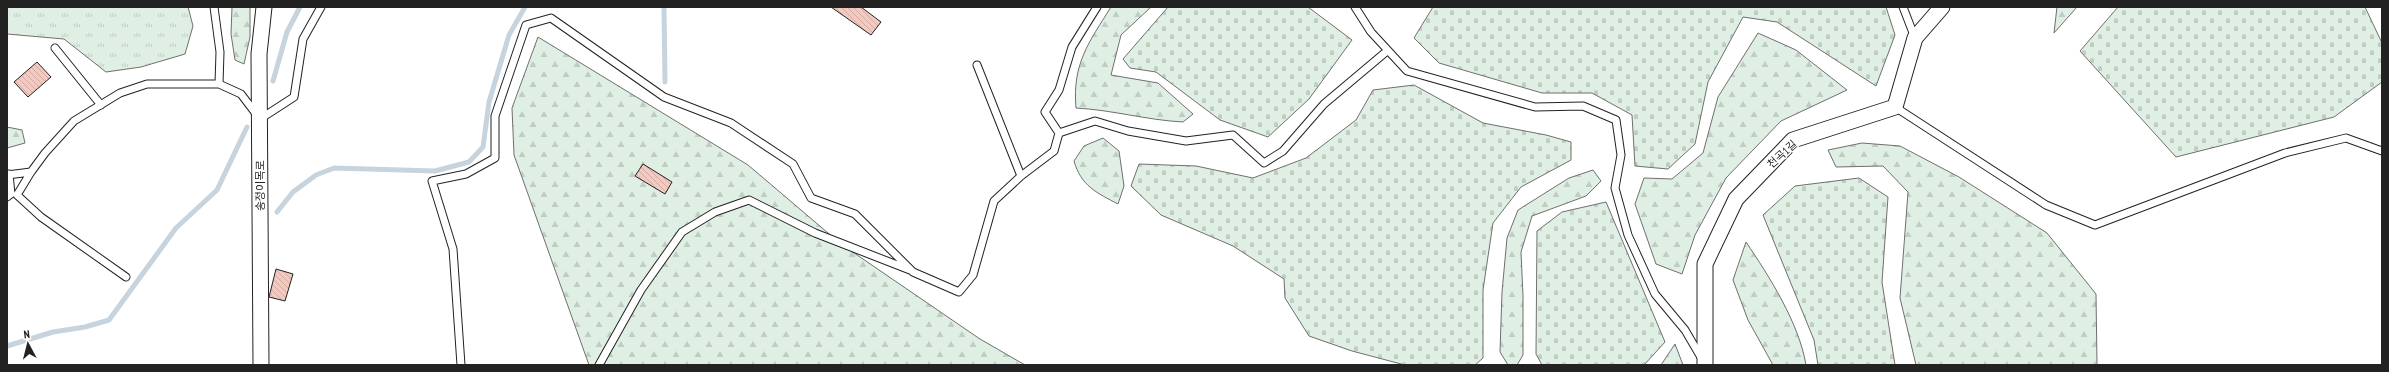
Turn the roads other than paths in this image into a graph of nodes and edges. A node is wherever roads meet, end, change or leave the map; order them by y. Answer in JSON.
{"nodes":[{"id":1,"x":214,"y":7,"type":"edge"},
{"id":2,"x":264,"y":7,"type":"edge"},
{"id":3,"x":321,"y":7,"type":"edge"},
{"id":4,"x":1097,"y":7,"type":"edge"},
{"id":5,"x":1354,"y":7,"type":"edge"},
{"id":6,"x":1903,"y":7,"type":"edge"},
{"id":7,"x":1942,"y":7,"type":"edge"},
{"id":8,"x":1915,"y":38,"type":"junction"},
{"id":9,"x":55,"y":48,"type":"dead end"},
{"id":10,"x":1387,"y":50,"type":"junction"},
{"id":11,"x":977,"y":65,"type":"dead end"},
{"id":12,"x":219,"y":84,"type":"junction"},
{"id":13,"x":101,"y":105,"type":"junction"},
{"id":14,"x":1894,"y":107,"type":"junction"},
{"id":15,"x":260,"y":119,"type":"junction"},
{"id":16,"x":1059,"y":133,"type":"junction"},
{"id":17,"x":2382,"y":151,"type":"edge"},
{"id":18,"x":31,"y":172,"type":"junction"},
{"id":19,"x":8,"y":175,"type":"edge"},
{"id":20,"x":1021,"y":176,"type":"junction"},
{"id":21,"x":7,"y":197,"type":"edge"},
{"id":22,"x":913,"y":272,"type":"junction"},
{"id":23,"x":126,"y":276,"type":"dead end"},
{"id":24,"x":261,"y":365,"type":"edge"},
{"id":25,"x":461,"y":365,"type":"edge"},
{"id":26,"x":599,"y":365,"type":"edge"},
{"id":27,"x":1705,"y":365,"type":"edge"}],
"edges":[{"from":1,"to":12,"type":"lane"},
{"from":2,"to":15,"type":"street","name":"송정이목로"},
{"from":3,"to":15,"type":"lane"},
{"from":4,"to":16,"type":"lane"},
{"from":5,"to":10,"type":"lane"},
{"from":6,"to":8,"type":"lane"},
{"from":7,"to":8,"type":"street"},
{"from":8,"to":14,"type":"street"},
{"from":9,"to":13,"type":"lane"},
{"from":10,"to":16,"type":"lane"},
{"from":10,"to":27,"type":"lane"},
{"from":11,"to":20,"type":"lane"},
{"from":12,"to":13,"type":"lane"},
{"from":12,"to":15,"type":"lane"},
{"from":13,"to":18,"type":"lane"},
{"from":14,"to":17,"type":"lane"},
{"from":14,"to":27,"type":"street","name":"천곡1길"},
{"from":15,"to":24,"type":"street","name":"송정이목로"},
{"from":16,"to":20,"type":"lane"},
{"from":18,"to":19,"type":"lane"},
{"from":18,"to":23,"type":"lane"},
{"from":19,"to":21,"type":"lane"},
{"from":20,"to":22,"type":"lane"},
{"from":22,"to":25,"type":"lane"},
{"from":22,"to":26,"type":"lane"}]}
